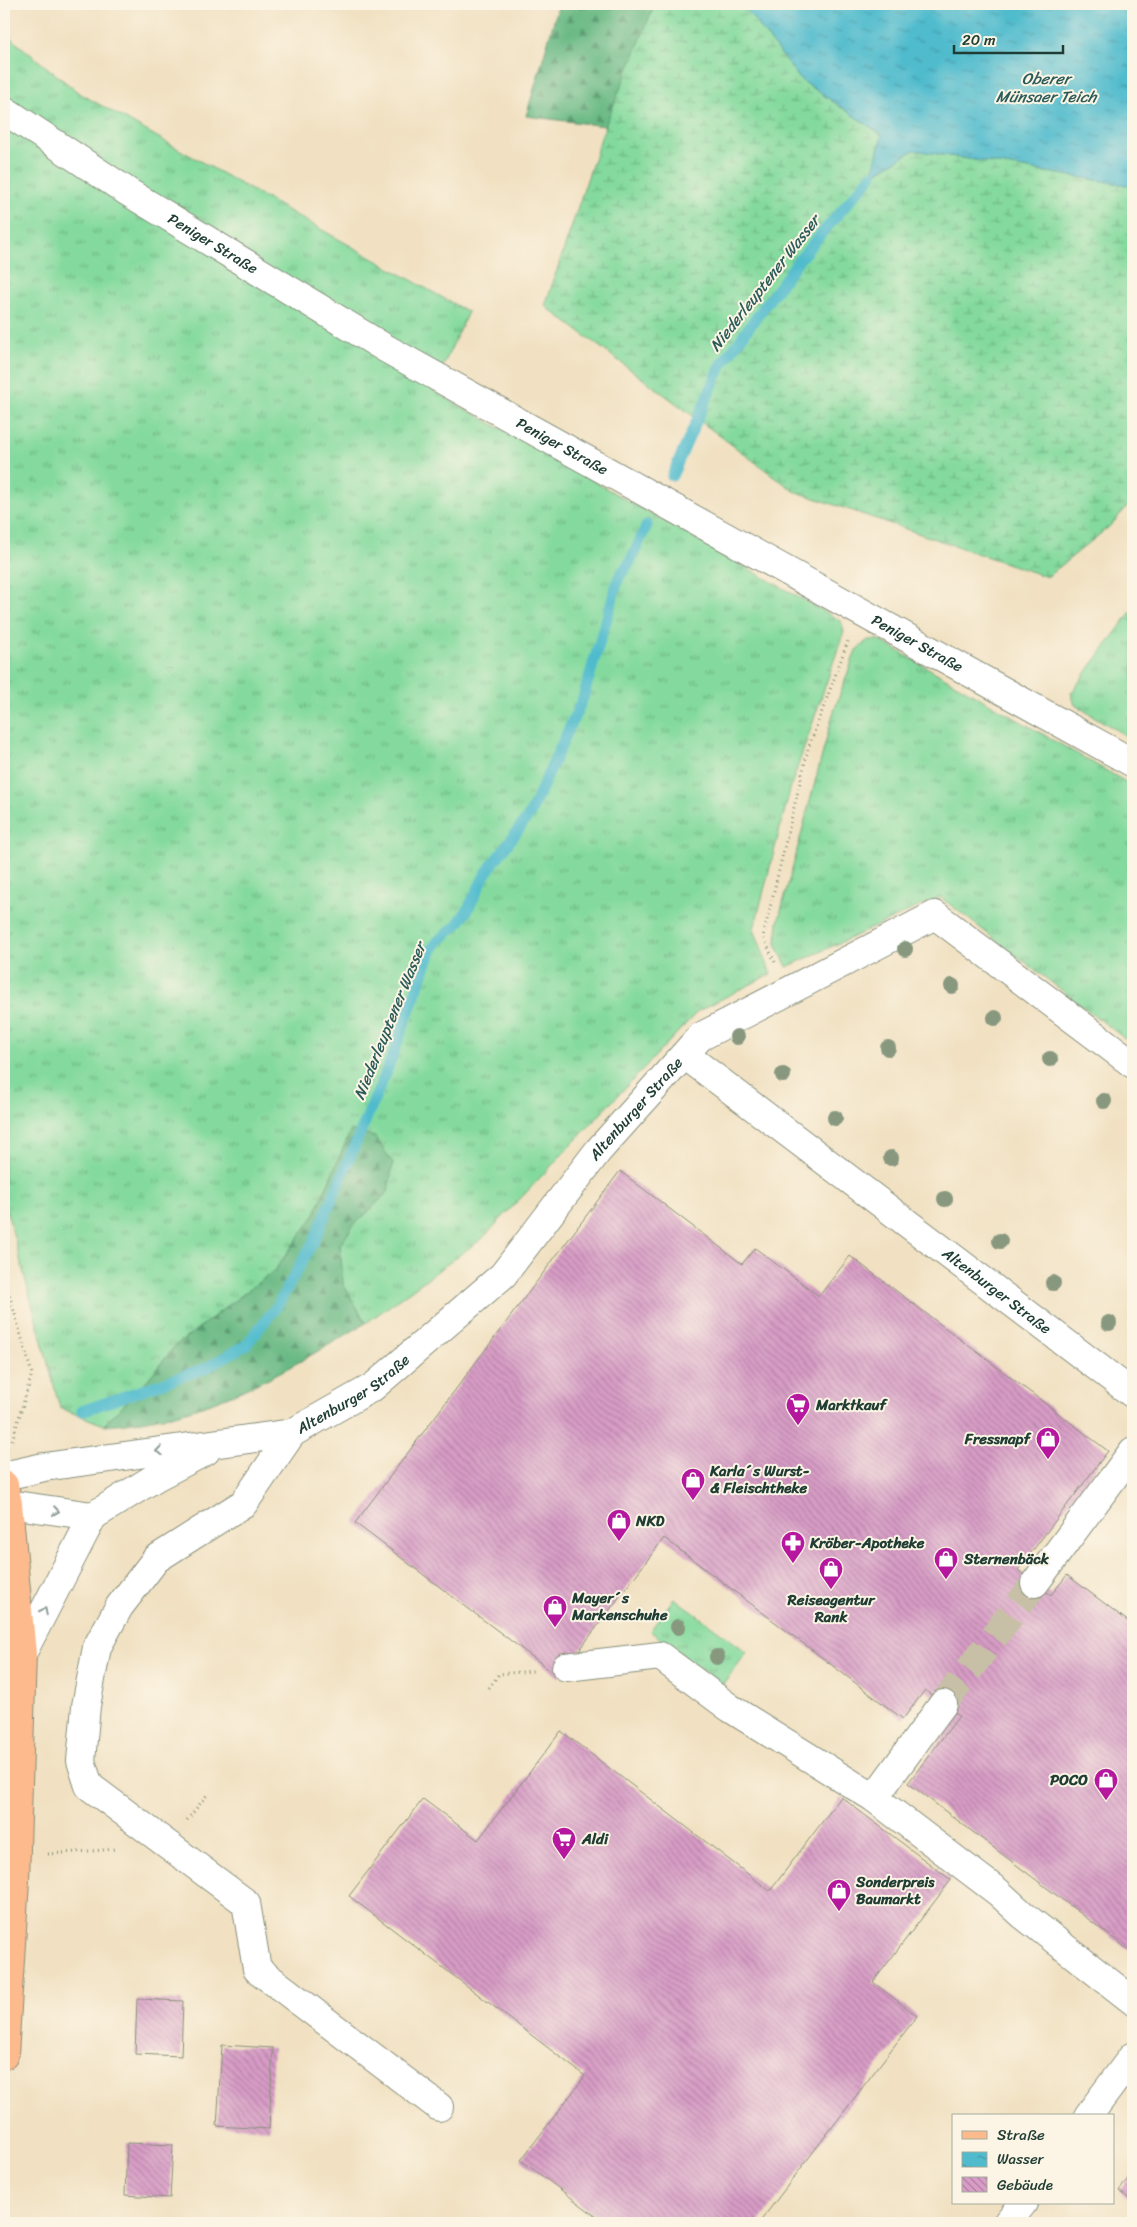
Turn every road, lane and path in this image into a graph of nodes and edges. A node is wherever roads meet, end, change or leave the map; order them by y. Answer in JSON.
{"nodes":[{"id":1,"x":4,"y":110,"type":"edge"},
{"id":2,"x":859,"y":610,"type":"junction"},
{"id":3,"x":1133,"y":763,"type":"edge"},
{"id":4,"x":789,"y":990,"type":"junction"},
{"id":5,"x":686,"y":1055,"type":"junction"},
{"id":6,"x":1133,"y":1064,"type":"edge"},
{"id":7,"x":4,"y":1276,"type":"edge"},
{"id":8,"x":1133,"y":1394,"type":"edge"},
{"id":9,"x":292,"y":1433,"type":"junction"},
{"id":10,"x":224,"y":1441,"type":"junction"},
{"id":11,"x":12,"y":1444,"type":"dead end"},
{"id":12,"x":1133,"y":1451,"type":"edge"},
{"id":13,"x":4,"y":1476,"type":"edge"},
{"id":14,"x":6,"y":1495,"type":"edge"},
{"id":15,"x":93,"y":1516,"type":"junction"},
{"id":16,"x":1036,"y":1583,"type":"tunnel mouth"},
{"id":17,"x":22,"y":1654,"type":"junction"},
{"id":18,"x":554,"y":1668,"type":"joint"},
{"id":19,"x":489,"y":1688,"type":"dead end"},
{"id":20,"x":943,"y":1704,"type":"tunnel mouth"},
{"id":21,"x":874,"y":1798,"type":"junction"},
{"id":22,"x":1133,"y":2002,"type":"edge"},
{"id":23,"x":4,"y":2055,"type":"edge"},
{"id":24,"x":1133,"y":2056,"type":"edge"},
{"id":25,"x":439,"y":2107,"type":"dead end"},
{"id":26,"x":1090,"y":2114,"type":"edge"},
{"id":27,"x":1021,"y":2204,"type":"edge"},
{"id":28,"x":1008,"y":2223,"type":"edge"}],
"edges":[{"from":1,"to":2,"type":"street","name":"Peniger Straße"},
{"from":2,"to":3,"type":"street","name":"Peniger Straße"},
{"from":2,"to":4,"type":"path"},
{"from":4,"to":5,"type":"street"},
{"from":4,"to":6,"type":"street"},
{"from":5,"to":8,"type":"street","name":"Altenburger Straße"},
{"from":5,"to":9,"type":"street","name":"Altenburger Straße"},
{"from":7,"to":11,"type":"path"},
{"from":9,"to":10,"type":"street","name":"Altenburger Straße"},
{"from":9,"to":25,"type":"street"},
{"from":10,"to":13,"type":"street","name":"Altenburger Straße","one_way":true},
{"from":10,"to":15,"type":"street","name":"Altenburger Straße"},
{"from":12,"to":16,"type":"street"},
{"from":14,"to":15,"type":"street","one_way":true},
{"from":14,"to":17,"type":"main road"},
{"from":17,"to":15,"type":"street","one_way":true},
{"from":17,"to":23,"type":"main road"},
{"from":18,"to":19,"type":"path"},
{"from":18,"to":21,"type":"street"},
{"from":20,"to":21,"type":"street"},
{"from":21,"to":22,"type":"street"},
{"from":24,"to":26,"type":"street"},
{"from":27,"to":28,"type":"street"}]}
